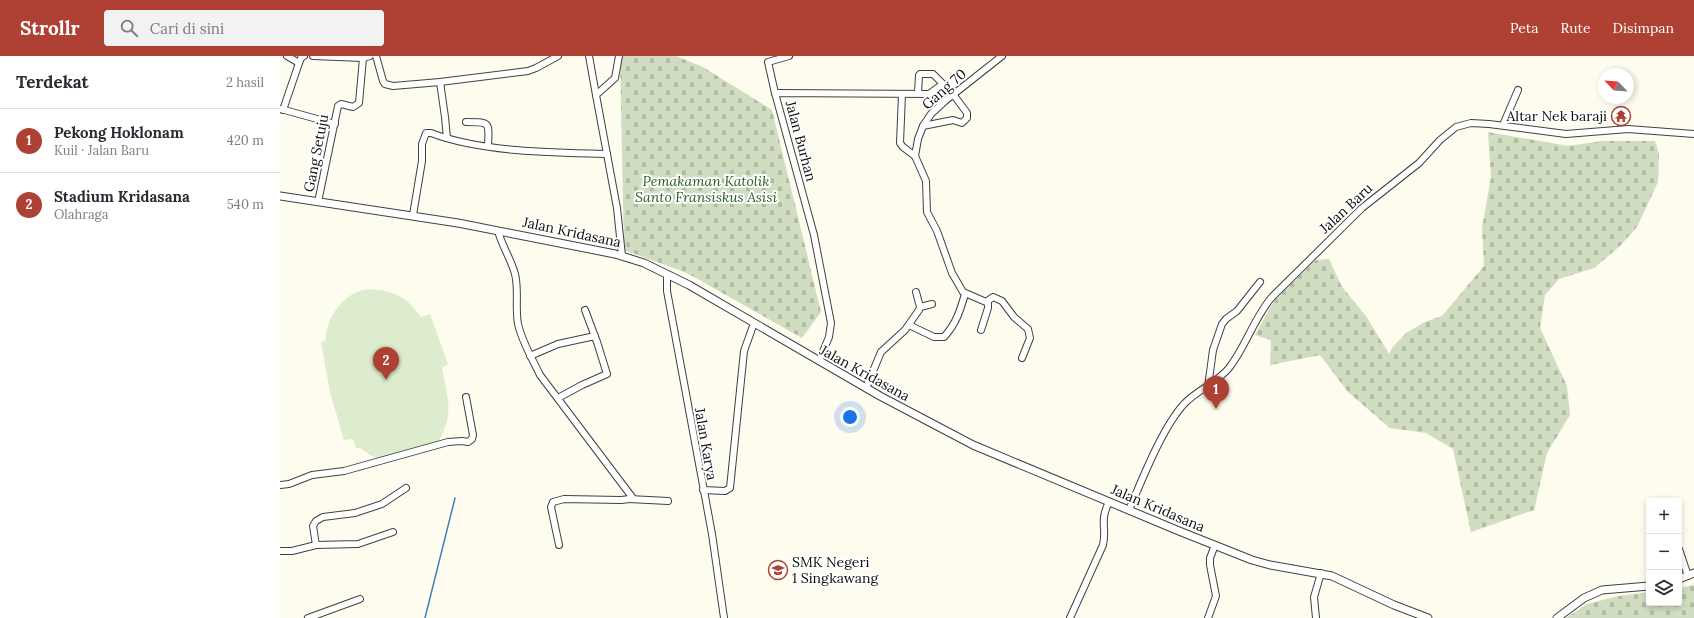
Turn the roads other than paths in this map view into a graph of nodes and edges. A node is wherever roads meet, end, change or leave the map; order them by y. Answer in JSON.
{"nodes":[{"id":1,"x":288,"y":56,"type":"edge"},
{"id":2,"x":304,"y":56,"type":"edge"},
{"id":3,"x":313,"y":56,"type":"edge"},
{"id":4,"x":370,"y":56,"type":"edge"},
{"id":5,"x":376,"y":56,"type":"edge"},
{"id":6,"x":558,"y":56,"type":"edge"},
{"id":7,"x":589,"y":56,"type":"edge"},
{"id":8,"x":619,"y":56,"type":"edge"},
{"id":9,"x":789,"y":56,"type":"edge"},
{"id":10,"x":1002,"y":56,"type":"edge"},
{"id":11,"x":364,"y":58,"type":"junction"},
{"id":12,"x":767,"y":59,"type":"edge"},
{"id":13,"x":299,"y":63,"type":"junction"},
{"id":14,"x":440,"y":82,"type":"junction"},
{"id":15,"x":943,"y":84,"type":"junction"},
{"id":16,"x":1518,"y":90,"type":"dead end"},
{"id":17,"x":775,"y":93,"type":"junction"},
{"id":18,"x":918,"y":93,"type":"junction"},
{"id":19,"x":902,"y":94,"type":"junction"},
{"id":20,"x":953,"y":94,"type":"junction"},
{"id":21,"x":596,"y":95,"type":"junction"},
{"id":22,"x":282,"y":109,"type":"edge"},
{"id":23,"x":466,"y":122,"type":"dead end"},
{"id":24,"x":335,"y":124,"type":"junction"},
{"id":25,"x":1503,"y":125,"type":"junction"},
{"id":26,"x":923,"y":126,"type":"junction"},
{"id":27,"x":1694,"y":134,"type":"edge"},
{"id":28,"x":447,"y":138,"type":"junction"},
{"id":29,"x":488,"y":146,"type":"junction"},
{"id":30,"x":607,"y":154,"type":"junction"},
{"id":31,"x":915,"y":156,"type":"junction"},
{"id":32,"x":280,"y":196,"type":"edge"},
{"id":33,"x":318,"y":202,"type":"junction"},
{"id":34,"x":413,"y":215,"type":"junction"},
{"id":35,"x":498,"y":231,"type":"junction"},
{"id":36,"x":622,"y":256,"type":"junction"},
{"id":37,"x":667,"y":274,"type":"junction"},
{"id":38,"x":1260,"y":282,"type":"dead end"},
{"id":39,"x":916,"y":292,"type":"dead end"},
{"id":40,"x":965,"y":294,"type":"junction"},
{"id":41,"x":988,"y":302,"type":"junction"},
{"id":42,"x":932,"y":304,"type":"dead end"},
{"id":43,"x":920,"y":307,"type":"junction"},
{"id":44,"x":585,"y":310,"type":"dead end"},
{"id":45,"x":754,"y":323,"type":"junction"},
{"id":46,"x":910,"y":325,"type":"junction"},
{"id":47,"x":981,"y":330,"type":"dead end"},
{"id":48,"x":595,"y":336,"type":"junction"},
{"id":49,"x":530,"y":356,"type":"junction"},
{"id":50,"x":1022,"y":358,"type":"dead end"},
{"id":51,"x":819,"y":361,"type":"junction"},
{"id":52,"x":1208,"y":387,"type":"junction"},
{"id":53,"x":866,"y":388,"type":"junction"},
{"id":54,"x":466,"y":397,"type":"dead end"},
{"id":55,"x":558,"y":398,"type":"junction"},
{"id":56,"x":280,"y":484,"type":"edge"},
{"id":57,"x":406,"y":488,"type":"dead end"},
{"id":58,"x":702,"y":490,"type":"junction"},
{"id":59,"x":629,"y":499,"type":"junction"},
{"id":60,"x":668,"y":501,"type":"dead end"},
{"id":61,"x":1109,"y":502,"type":"junction"},
{"id":62,"x":1129,"y":510,"type":"junction"},
{"id":63,"x":393,"y":532,"type":"dead end"},
{"id":64,"x":316,"y":545,"type":"junction"},
{"id":65,"x":559,"y":545,"type":"dead end"},
{"id":66,"x":1215,"y":545,"type":"junction"},
{"id":67,"x":280,"y":551,"type":"edge"},
{"id":68,"x":1682,"y":555,"type":"edge"},
{"id":69,"x":1321,"y":573,"type":"junction"},
{"id":70,"x":1691,"y":574,"type":"edge"},
{"id":71,"x":1646,"y":586,"type":"edge"},
{"id":72,"x":360,"y":599,"type":"dead end"},
{"id":73,"x":308,"y":618,"type":"edge"},
{"id":74,"x":724,"y":618,"type":"edge"},
{"id":75,"x":1070,"y":618,"type":"edge"},
{"id":76,"x":1208,"y":618,"type":"edge"},
{"id":77,"x":1316,"y":618,"type":"edge"},
{"id":78,"x":1428,"y":618,"type":"edge"},
{"id":79,"x":1557,"y":618,"type":"edge"}],
"edges":[{"from":1,"to":13,"type":"street"},
{"from":2,"to":13,"type":"street"},
{"from":3,"to":11,"type":"street"},
{"from":4,"to":11,"type":"street"},
{"from":5,"to":14,"type":"street"},
{"from":6,"to":14,"type":"street"},
{"from":7,"to":21,"type":"street"},
{"from":8,"to":21,"type":"street"},
{"from":9,"to":12,"type":"street"},
{"from":10,"to":20,"type":"street","name":"Gang 70"},
{"from":11,"to":24,"type":"street","name":"Gang Setuju"},
{"from":12,"to":17,"type":"street"},
{"from":13,"to":22,"type":"street"},
{"from":14,"to":28,"type":"street"},
{"from":15,"to":18,"type":"street","name":"Jalan Burhan"},
{"from":15,"to":18,"type":"street"},
{"from":15,"to":20,"type":"street"},
{"from":16,"to":25,"type":"street"},
{"from":17,"to":19,"type":"street","name":"Jalan Burhan"},
{"from":17,"to":51,"type":"street","name":"Jalan Burhan"},
{"from":18,"to":19,"type":"street","name":"Jalan Burhan"},
{"from":19,"to":31,"type":"street"},
{"from":20,"to":26,"type":"street","name":"Gang 70"},
{"from":20,"to":26,"type":"street"},
{"from":21,"to":30,"type":"street"},
{"from":22,"to":24,"type":"street"},
{"from":23,"to":29,"type":"street"},
{"from":24,"to":33,"type":"street","name":"Gang Setuju"},
{"from":25,"to":27,"type":"street","name":"Jalan Baru"},
{"from":25,"to":52,"type":"street","name":"Jalan Baru"},
{"from":26,"to":31,"type":"street","name":"Gang 70"},
{"from":28,"to":29,"type":"street"},
{"from":28,"to":34,"type":"street"},
{"from":29,"to":30,"type":"street"},
{"from":30,"to":36,"type":"street"},
{"from":31,"to":40,"type":"street"},
{"from":32,"to":33,"type":"street","name":"Jalan Kridasana"},
{"from":33,"to":34,"type":"street","name":"Jalan Kridasana"},
{"from":34,"to":35,"type":"street","name":"Jalan Kridasana"},
{"from":35,"to":36,"type":"street","name":"Jalan Kridasana"},
{"from":35,"to":49,"type":"street"},
{"from":36,"to":37,"type":"street","name":"Jalan Kridasana"},
{"from":37,"to":45,"type":"street","name":"Jalan Kridasana"},
{"from":37,"to":58,"type":"street","name":"Jalan Karya"},
{"from":38,"to":52,"type":"street"},
{"from":39,"to":43,"type":"street"},
{"from":40,"to":41,"type":"street"},
{"from":40,"to":46,"type":"street"},
{"from":41,"to":47,"type":"street"},
{"from":41,"to":50,"type":"street"},
{"from":42,"to":43,"type":"street"},
{"from":43,"to":46,"type":"street"},
{"from":44,"to":48,"type":"street"},
{"from":45,"to":51,"type":"street","name":"Jalan Kridasana"},
{"from":45,"to":58,"type":"street"},
{"from":46,"to":53,"type":"street"},
{"from":48,"to":49,"type":"street"},
{"from":48,"to":55,"type":"street"},
{"from":49,"to":55,"type":"street"},
{"from":51,"to":53,"type":"street","name":"Jalan Kridasana"},
{"from":52,"to":62,"type":"street","name":"Jalan Baru"},
{"from":53,"to":61,"type":"street","name":"Jalan Kridasana"},
{"from":54,"to":56,"type":"street"},
{"from":55,"to":59,"type":"street"},
{"from":57,"to":64,"type":"street"},
{"from":58,"to":74,"type":"street","name":"Jalan Karya"},
{"from":59,"to":60,"type":"street"},
{"from":59,"to":65,"type":"street"},
{"from":61,"to":62,"type":"street","name":"Jalan Kridasana"},
{"from":61,"to":75,"type":"street"},
{"from":62,"to":66,"type":"street","name":"Jalan Kridasana"},
{"from":63,"to":64,"type":"street"},
{"from":64,"to":67,"type":"street"},
{"from":66,"to":69,"type":"street","name":"Jalan Kridasana"},
{"from":66,"to":76,"type":"street"},
{"from":68,"to":70,"type":"street"},
{"from":69,"to":77,"type":"street"},
{"from":69,"to":78,"type":"street","name":"Jalan Kridasana"},
{"from":71,"to":79,"type":"street"},
{"from":72,"to":73,"type":"street"}]}
